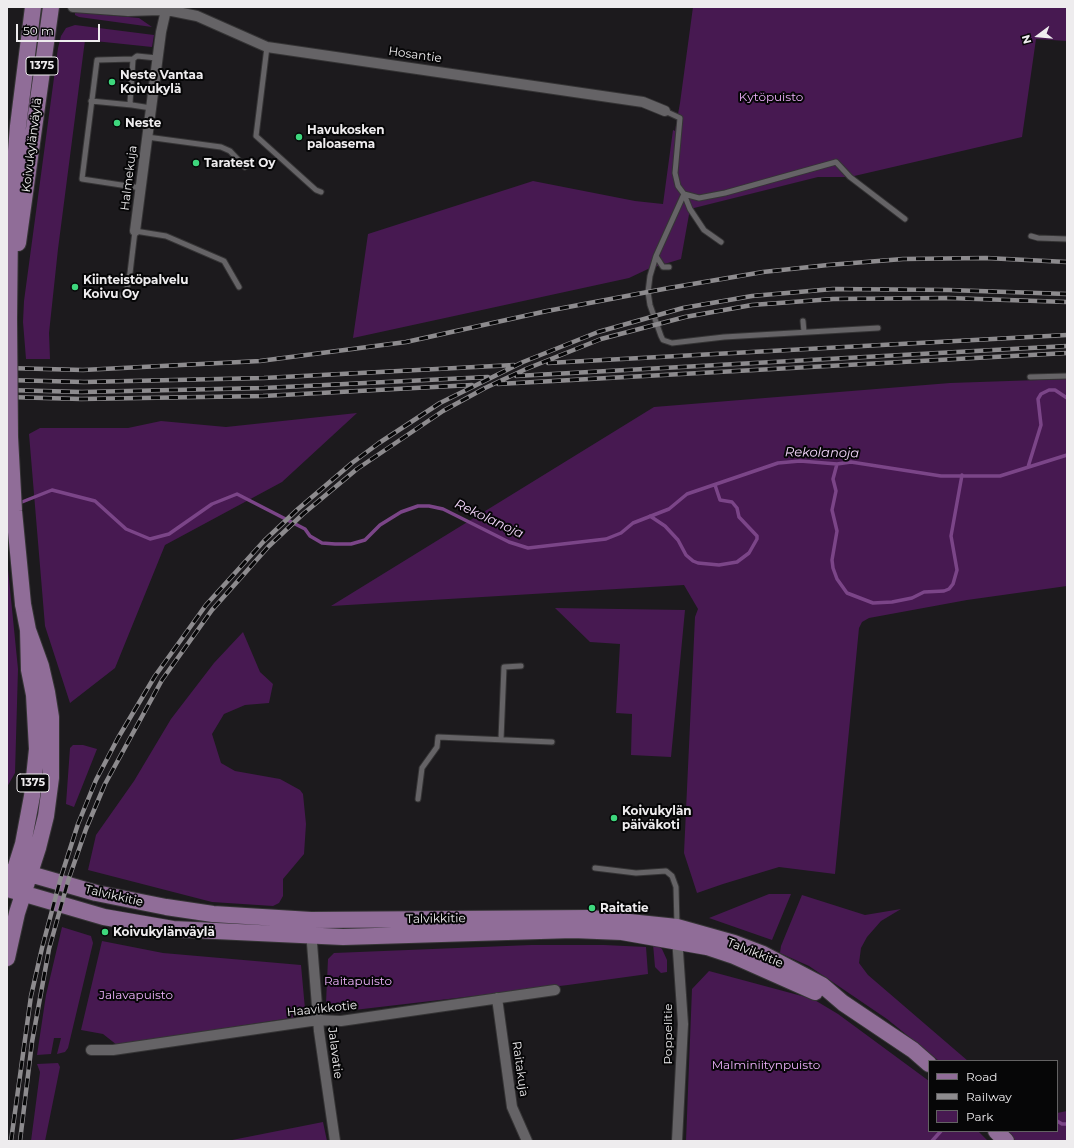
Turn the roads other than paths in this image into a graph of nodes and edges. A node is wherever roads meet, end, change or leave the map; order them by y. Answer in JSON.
{"nodes":[{"id":1,"x":33,"y":7,"type":"edge"},
{"id":2,"x":51,"y":7,"type":"edge"},
{"id":3,"x":73,"y":7,"type":"edge"},
{"id":4,"x":152,"y":7,"type":"edge"},
{"id":5,"x":166,"y":10,"type":"junction"},
{"id":6,"x":267,"y":47,"type":"junction"},
{"id":7,"x":158,"y":58,"type":"junction"},
{"id":8,"x":132,"y":59,"type":"junction"},
{"id":9,"x":92,"y":102,"type":"junction"},
{"id":10,"x":132,"y":105,"type":"junction"},
{"id":11,"x":151,"y":108,"type":"junction"},
{"id":12,"x":665,"y":111,"type":"joint"},
{"id":13,"x":147,"y":137,"type":"junction"},
{"id":14,"x":246,"y":167,"type":"dead end"},
{"id":15,"x":141,"y":188,"type":"junction"},
{"id":16,"x":322,"y":192,"type":"dead end"},
{"id":17,"x":684,"y":194,"type":"junction"},
{"id":18,"x":905,"y":219,"type":"dead end"},
{"id":19,"x":135,"y":231,"type":"junction"},
{"id":20,"x":1031,"y":236,"type":"dead end"},
{"id":21,"x":1067,"y":239,"type":"edge"},
{"id":22,"x":721,"y":242,"type":"dead end"},
{"id":23,"x":656,"y":256,"type":"junction"},
{"id":24,"x":669,"y":268,"type":"dead end"},
{"id":25,"x":11,"y":282,"type":"junction"},
{"id":26,"x":239,"y":287,"type":"dead end"},
{"id":27,"x":90,"y":294,"type":"dead end"},
{"id":28,"x":803,"y":321,"type":"dead end"},
{"id":29,"x":878,"y":328,"type":"dead end"},
{"id":30,"x":804,"y":332,"type":"junction"},
{"id":31,"x":1067,"y":376,"type":"edge"},
{"id":32,"x":1030,"y":377,"type":"dead end"},
{"id":33,"x":521,"y":666,"type":"dead end"},
{"id":34,"x":501,"y":739,"type":"junction"},
{"id":35,"x":552,"y":742,"type":"dead end"},
{"id":36,"x":418,"y":799,"type":"dead end"},
{"id":37,"x":595,"y":868,"type":"dead end"},
{"id":38,"x":22,"y":871,"type":"junction"},
{"id":39,"x":8,"y":890,"type":"edge"},
{"id":40,"x":24,"y":893,"type":"junction"},
{"id":41,"x":311,"y":920,"type":"junction"},
{"id":42,"x":677,"y":934,"type":"junction"},
{"id":43,"x":312,"y":937,"type":"junction"},
{"id":44,"x":7,"y":958,"type":"edge"},
{"id":45,"x":555,"y":990,"type":"dead end"},
{"id":46,"x":497,"y":998,"type":"junction"},
{"id":47,"x":318,"y":1020,"type":"junction"},
{"id":48,"x":91,"y":1050,"type":"dead end"},
{"id":49,"x":928,"y":1063,"type":"edge"},
{"id":50,"x":997,"y":1132,"type":"edge"},
{"id":51,"x":335,"y":1141,"type":"edge"},
{"id":52,"x":527,"y":1141,"type":"edge"},
{"id":53,"x":677,"y":1141,"type":"edge"},
{"id":54,"x":1006,"y":1141,"type":"edge"}],
"edges":[{"from":1,"to":25,"type":"main road","name":"Koivukylänväylä","number":"1375"},
{"from":2,"to":25,"type":"main road","name":"Koivukylänväylä","number":"1375"},
{"from":3,"to":5,"type":"street","name":"Hosantie"},
{"from":4,"to":5,"type":"street","name":"Hosantie"},
{"from":5,"to":6,"type":"street","name":"Hosantie"},
{"from":5,"to":7,"type":"street","name":"Halmekuja"},
{"from":6,"to":12,"type":"street","name":"Hosantie"},
{"from":6,"to":16,"type":"lane"},
{"from":7,"to":8,"type":"lane"},
{"from":7,"to":11,"type":"street","name":"Halmekuja"},
{"from":8,"to":9,"type":"lane"},
{"from":8,"to":10,"type":"lane"},
{"from":9,"to":10,"type":"lane"},
{"from":9,"to":15,"type":"lane"},
{"from":10,"to":11,"type":"lane"},
{"from":11,"to":13,"type":"street","name":"Halmekuja"},
{"from":12,"to":17,"type":"lane"},
{"from":13,"to":14,"type":"lane"},
{"from":13,"to":15,"type":"street","name":"Halmekuja"},
{"from":15,"to":19,"type":"street","name":"Halmekuja"},
{"from":17,"to":18,"type":"lane"},
{"from":17,"to":22,"type":"lane"},
{"from":17,"to":23,"type":"lane"},
{"from":19,"to":26,"type":"lane"},
{"from":19,"to":27,"type":"lane"},
{"from":20,"to":21,"type":"lane"},
{"from":23,"to":24,"type":"lane"},
{"from":23,"to":30,"type":"lane"},
{"from":25,"to":38,"type":"main road","name":"Koivukylänväylä","number":"1375","bridge":true},
{"from":28,"to":30,"type":"lane"},
{"from":29,"to":30,"type":"lane"},
{"from":31,"to":32,"type":"lane"},
{"from":33,"to":34,"type":"lane"},
{"from":34,"to":35,"type":"lane"},
{"from":34,"to":36,"type":"lane"},
{"from":37,"to":42,"type":"lane"},
{"from":38,"to":39,"type":"main road","name":"Koivukylänväylä","number":"1375"},
{"from":38,"to":40,"type":"main road","name":"Koivukylänväylä"},
{"from":38,"to":41,"type":"main road","name":"Talvikkitie"},
{"from":39,"to":40,"type":"main road","name":"Talvikkitie"},
{"from":40,"to":43,"type":"main road","name":"Talvikkitie"},
{"from":40,"to":44,"type":"main road","name":"Koivukylänväylä"},
{"from":41,"to":42,"type":"main road","name":"Talvikkitie"},
{"from":41,"to":43,"type":"street","name":"Jalavatie"},
{"from":42,"to":43,"type":"main road","name":"Talvikkitie"},
{"from":42,"to":49,"type":"main road","name":"Talvikkitie"},
{"from":42,"to":53,"type":"street","name":"Poppelitie"},
{"from":43,"to":47,"type":"street","name":"Jalavatie"},
{"from":45,"to":46,"type":"street","name":"Haavikkotie"},
{"from":46,"to":47,"type":"street","name":"Haavikkotie"},
{"from":46,"to":52,"type":"street","name":"Raitakuja"},
{"from":47,"to":48,"type":"street","name":"Haavikkotie"},
{"from":47,"to":51,"type":"street","name":"Jalavatie"},
{"from":50,"to":54,"type":"main road"}]}
